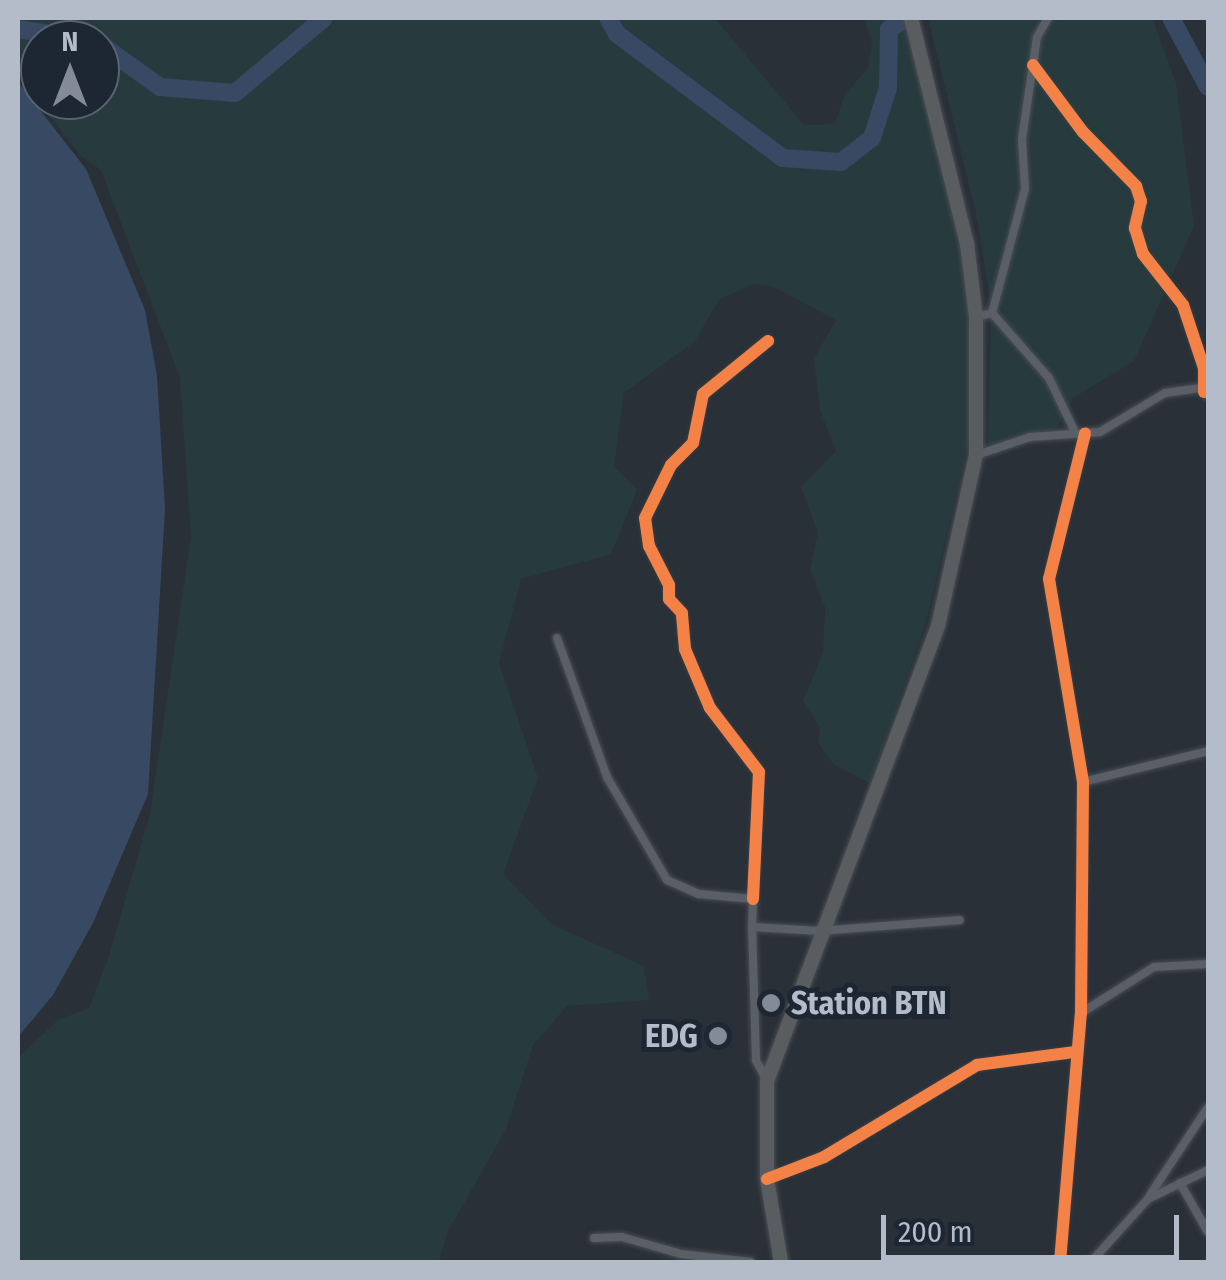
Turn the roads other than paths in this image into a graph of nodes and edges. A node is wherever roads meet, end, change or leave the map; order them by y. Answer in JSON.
{"nodes":[{"id":1,"x":911,"y":18,"type":"edge"},
{"id":2,"x":1048,"y":18,"type":"edge"},
{"id":3,"x":1033,"y":65,"type":"junction"},
{"id":4,"x":992,"y":313,"type":"junction"},
{"id":5,"x":976,"y":317,"type":"junction"},
{"id":6,"x":768,"y":342,"type":"dead end"},
{"id":7,"x":1206,"y":394,"type":"edge"},
{"id":8,"x":1074,"y":430,"type":"junction"},
{"id":9,"x":1085,"y":433,"type":"junction"},
{"id":10,"x":976,"y":455,"type":"junction"},
{"id":11,"x":557,"y":638,"type":"dead end"},
{"id":12,"x":1208,"y":751,"type":"edge"},
{"id":13,"x":1083,"y":782,"type":"junction"},
{"id":14,"x":753,"y":900,"type":"junction"},
{"id":15,"x":960,"y":920,"type":"dead end"},
{"id":16,"x":752,"y":927,"type":"junction"},
{"id":17,"x":820,"y":930,"type":"junction"},
{"id":18,"x":1208,"y":964,"type":"edge"},
{"id":19,"x":1081,"y":1012,"type":"junction"},
{"id":20,"x":1075,"y":1052,"type":"junction"},
{"id":21,"x":767,"y":1081,"type":"junction"},
{"id":22,"x":1208,"y":1107,"type":"edge"},
{"id":23,"x":1208,"y":1170,"type":"edge"},
{"id":24,"x":767,"y":1179,"type":"junction"},
{"id":25,"x":1180,"y":1183,"type":"junction"},
{"id":26,"x":1148,"y":1199,"type":"junction"},
{"id":27,"x":1208,"y":1232,"type":"edge"},
{"id":28,"x":594,"y":1238,"type":"dead end"},
{"id":29,"x":751,"y":1262,"type":"edge"},
{"id":30,"x":780,"y":1262,"type":"edge"},
{"id":31,"x":1060,"y":1262,"type":"edge"},
{"id":32,"x":1091,"y":1262,"type":"edge"}],
"edges":[{"from":1,"to":5,"type":"highway"},
{"from":2,"to":3,"type":"street"},
{"from":3,"to":4,"type":"street"},
{"from":3,"to":7,"type":"street"},
{"from":4,"to":5,"type":"street"},
{"from":4,"to":8,"type":"street"},
{"from":5,"to":10,"type":"highway"},
{"from":6,"to":14,"type":"street"},
{"from":7,"to":9,"type":"street"},
{"from":8,"to":9,"type":"street"},
{"from":8,"to":10,"type":"street"},
{"from":9,"to":13,"type":"street"},
{"from":10,"to":17,"type":"highway"},
{"from":11,"to":14,"type":"street"},
{"from":12,"to":13,"type":"street"},
{"from":13,"to":19,"type":"street"},
{"from":14,"to":16,"type":"street"},
{"from":15,"to":17,"type":"street"},
{"from":16,"to":17,"type":"street"},
{"from":16,"to":21,"type":"street"},
{"from":17,"to":21,"type":"highway"},
{"from":18,"to":19,"type":"street"},
{"from":19,"to":20,"type":"street"},
{"from":20,"to":24,"type":"street"},
{"from":20,"to":31,"type":"street"},
{"from":21,"to":24,"type":"highway"},
{"from":22,"to":26,"type":"street"},
{"from":23,"to":25,"type":"street"},
{"from":24,"to":30,"type":"highway"},
{"from":25,"to":26,"type":"street"},
{"from":25,"to":27,"type":"street"},
{"from":26,"to":32,"type":"street"},
{"from":28,"to":29,"type":"street"}]}
